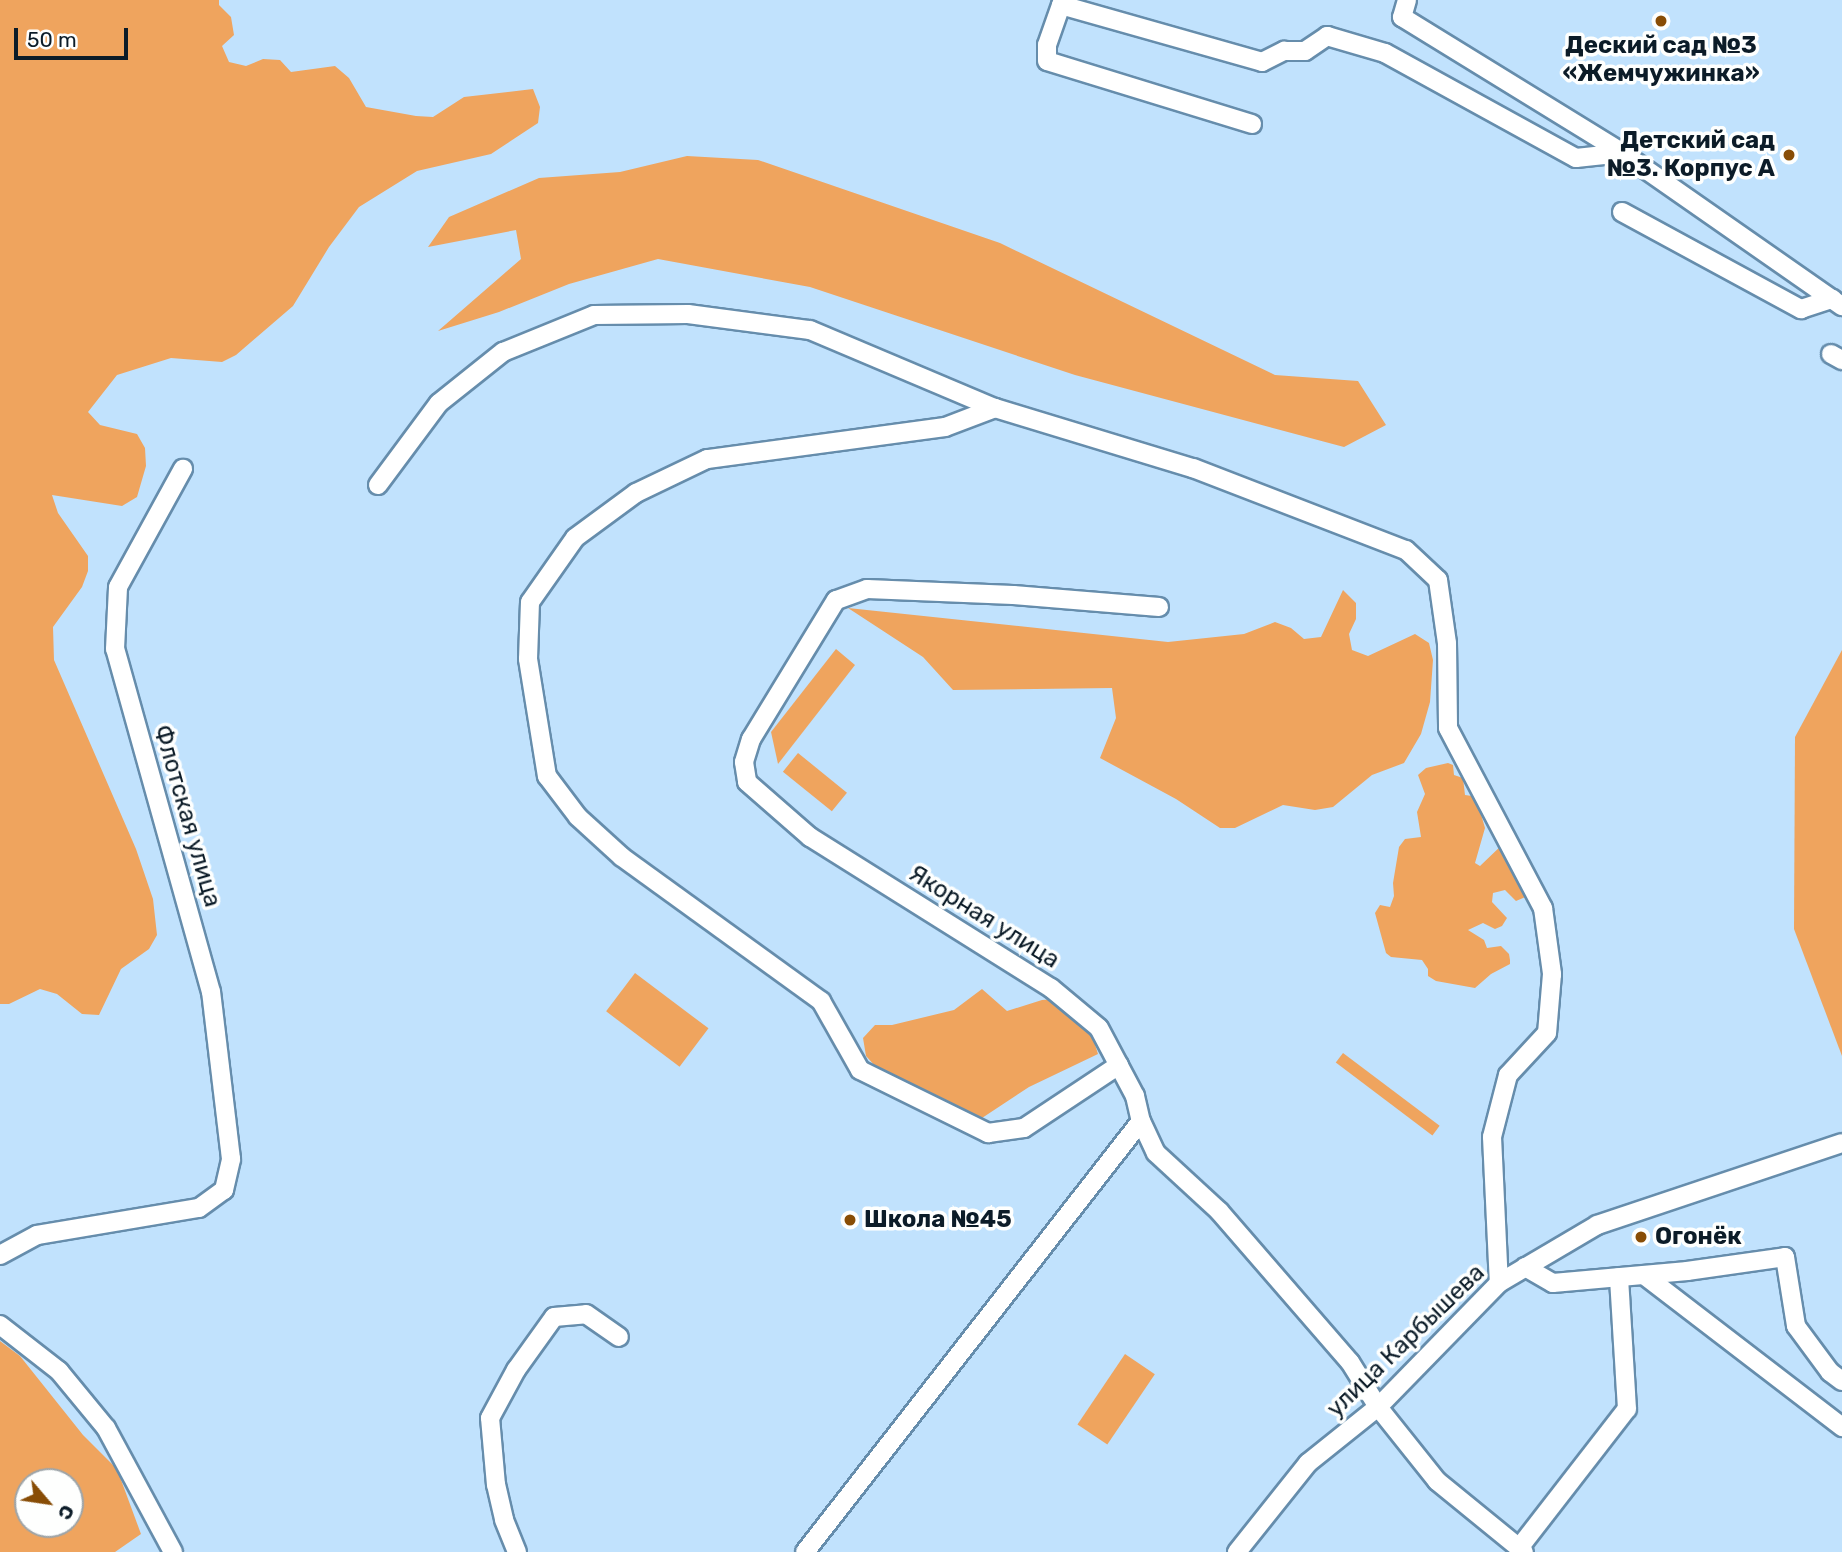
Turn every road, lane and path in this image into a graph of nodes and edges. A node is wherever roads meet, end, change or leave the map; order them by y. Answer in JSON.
{"nodes":[{"id":1,"x":1407,"y":0,"type":"edge"},
{"id":2,"x":1252,"y":124,"type":"dead end"},
{"id":3,"x":1623,"y":153,"type":"junction"},
{"id":4,"x":1622,"y":212,"type":"dead end"},
{"id":5,"x":1837,"y":302,"type":"edge"},
{"id":6,"x":995,"y":408,"type":"junction"},
{"id":7,"x":183,"y":469,"type":"dead end"},
{"id":8,"x":377,"y":485,"type":"dead end"},
{"id":9,"x":1159,"y":607,"type":"dead end"},
{"id":10,"x":1119,"y":1065,"type":"junction"},
{"id":11,"x":1141,"y":1121,"type":"junction"},
{"id":12,"x":1842,"y":1143,"type":"edge"},
{"id":13,"x":0,"y":1255,"type":"edge"},
{"id":14,"x":1525,"y":1267,"type":"junction"},
{"id":15,"x":1644,"y":1275,"type":"junction"},
{"id":16,"x":1619,"y":1277,"type":"junction"},
{"id":17,"x":1499,"y":1283,"type":"junction"},
{"id":18,"x":0,"y":1325,"type":"edge"},
{"id":19,"x":618,"y":1338,"type":"dead end"},
{"id":20,"x":1842,"y":1381,"type":"edge"},
{"id":21,"x":1378,"y":1407,"type":"junction"},
{"id":22,"x":1842,"y":1427,"type":"edge"},
{"id":23,"x":1521,"y":1550,"type":"edge"},
{"id":24,"x":173,"y":1552,"type":"edge"},
{"id":25,"x":517,"y":1552,"type":"edge"},
{"id":26,"x":805,"y":1552,"type":"edge"},
{"id":27,"x":1237,"y":1552,"type":"edge"}],
"edges":[{"from":1,"to":3,"type":"street"},
{"from":2,"to":3,"type":"street"},
{"from":3,"to":5,"type":"street"},
{"from":4,"to":5,"type":"street"},
{"from":6,"to":8,"type":"street"},
{"from":6,"to":10,"type":"street"},
{"from":6,"to":17,"type":"street"},
{"from":7,"to":13,"type":"street","name":"Флотская улица"},
{"from":9,"to":10,"type":"street","name":"Якорная улица"},
{"from":10,"to":11,"type":"street","name":"Якорная улица"},
{"from":11,"to":21,"type":"street","name":"Якорная улица"},
{"from":11,"to":26,"type":"street"},
{"from":12,"to":14,"type":"street","name":"улица Карбышева"},
{"from":14,"to":16,"type":"street"},
{"from":14,"to":17,"type":"street","name":"улица Карбышева"},
{"from":15,"to":16,"type":"street"},
{"from":15,"to":20,"type":"street"},
{"from":15,"to":22,"type":"street"},
{"from":16,"to":23,"type":"street"},
{"from":17,"to":21,"type":"street","name":"улица Карбышева"},
{"from":18,"to":24,"type":"street"},
{"from":19,"to":25,"type":"street"},
{"from":21,"to":23,"type":"street","name":"Якорная улица"},
{"from":21,"to":27,"type":"street","name":"улица Карбышева"}]}
